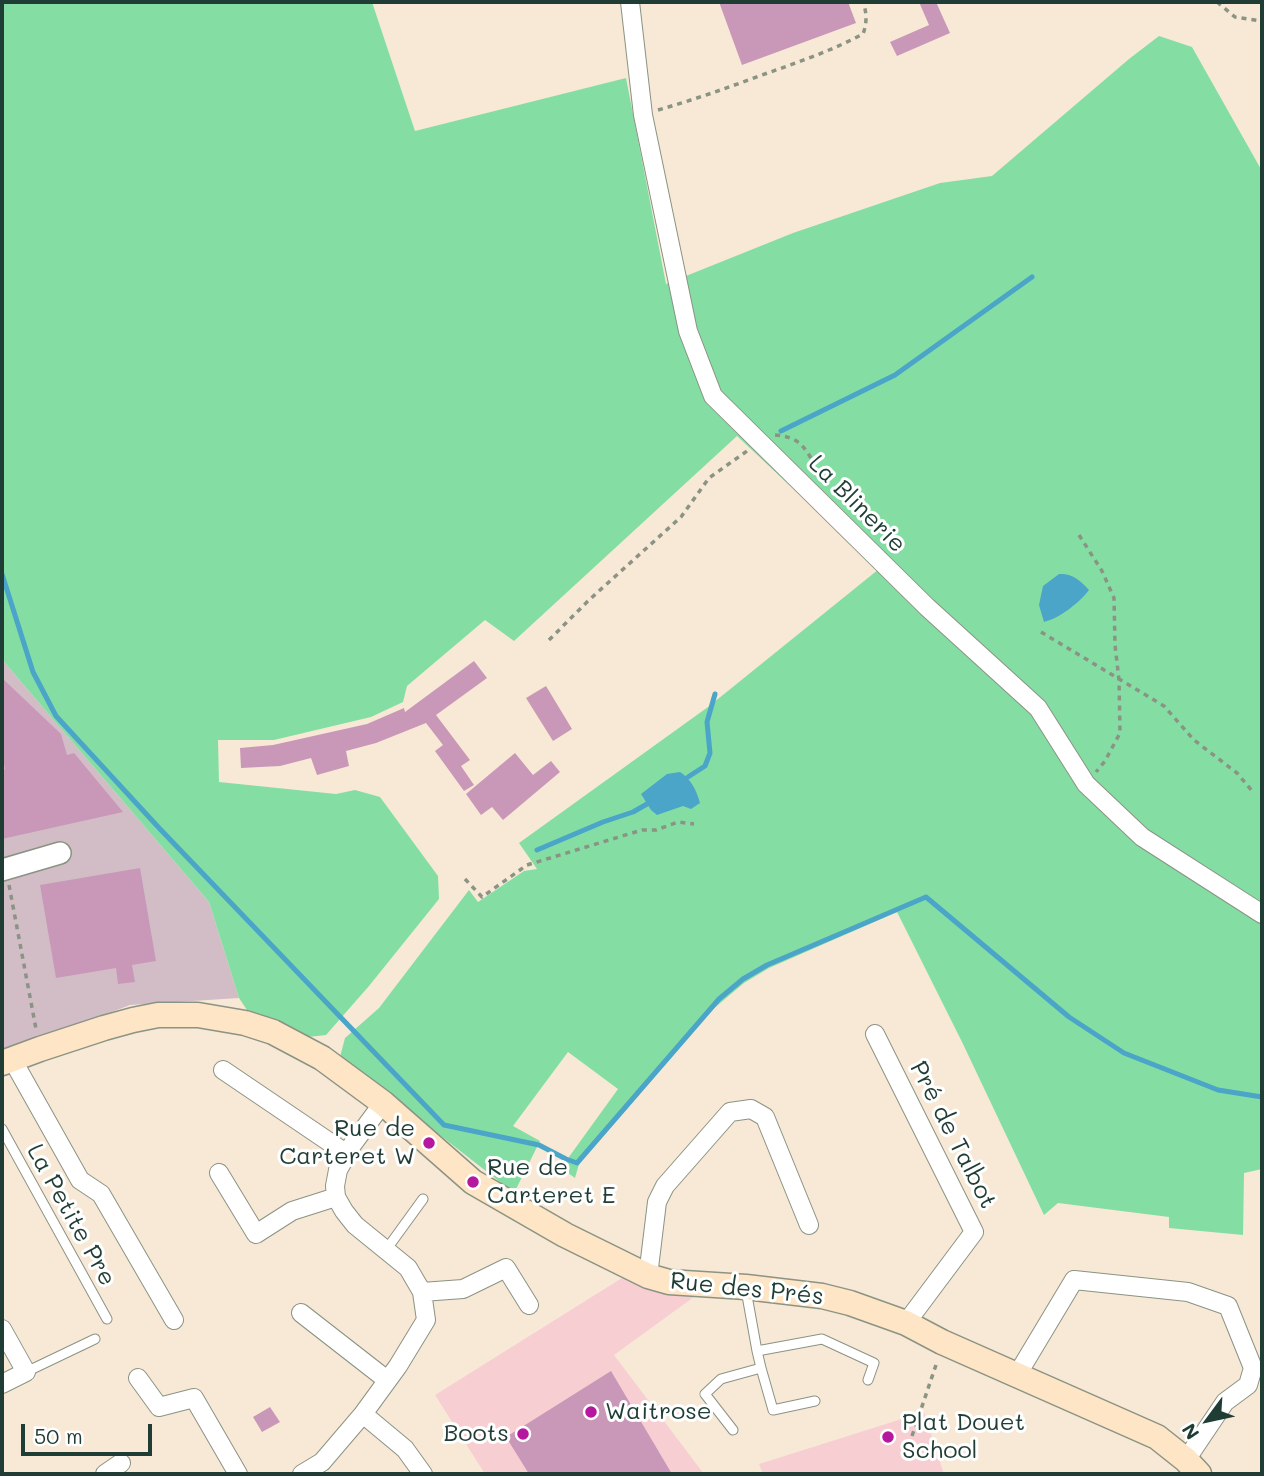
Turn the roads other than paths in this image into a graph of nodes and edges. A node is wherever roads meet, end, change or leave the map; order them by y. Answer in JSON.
{"nodes":[{"id":1,"x":630,"y":2,"type":"edge"},
{"id":2,"x":60,"y":853,"type":"dead end"},
{"id":3,"x":4,"y":869,"type":"edge"},
{"id":4,"x":1262,"y":914,"type":"edge"},
{"id":5,"x":874,"y":1034,"type":"dead end"},
{"id":6,"x":7,"y":1061,"type":"edge"},
{"id":7,"x":223,"y":1070,"type":"dead end"},
{"id":8,"x":383,"y":1103,"type":"junction"},
{"id":9,"x":2,"y":1129,"type":"edge"},
{"id":10,"x":347,"y":1154,"type":"junction"},
{"id":11,"x":219,"y":1173,"type":"dead end"},
{"id":12,"x":337,"y":1197,"type":"junction"},
{"id":13,"x":424,"y":1199,"type":"dead end"},
{"id":14,"x":809,"y":1225,"type":"dead end"},
{"id":15,"x":386,"y":1250,"type":"junction"},
{"id":16,"x":648,"y":1276,"type":"junction"},
{"id":17,"x":746,"y":1287,"type":"junction"},
{"id":18,"x":422,"y":1292,"type":"junction"},
{"id":19,"x":529,"y":1305,"type":"dead end"},
{"id":20,"x":301,"y":1313,"type":"dead end"},
{"id":21,"x":107,"y":1319,"type":"dead end"},
{"id":22,"x":174,"y":1320,"type":"dead end"},
{"id":23,"x":906,"y":1323,"type":"junction"},
{"id":24,"x":2,"y":1329,"type":"edge"},
{"id":25,"x":95,"y":1339,"type":"dead end"},
{"id":26,"x":757,"y":1351,"type":"junction"},
{"id":27,"x":761,"y":1368,"type":"junction"},
{"id":28,"x":26,"y":1372,"type":"junction"},
{"id":29,"x":1017,"y":1374,"type":"junction"},
{"id":30,"x":138,"y":1378,"type":"dead end"},
{"id":31,"x":387,"y":1380,"type":"junction"},
{"id":32,"x":868,"y":1380,"type":"dead end"},
{"id":33,"x":2,"y":1384,"type":"edge"},
{"id":34,"x":815,"y":1401,"type":"dead end"},
{"id":35,"x":363,"y":1415,"type":"junction"},
{"id":36,"x":733,"y":1430,"type":"dead end"},
{"id":37,"x":121,"y":1463,"type":"dead end"},
{"id":38,"x":1192,"y":1467,"type":"edge"},
{"id":39,"x":105,"y":1474,"type":"edge"},
{"id":40,"x":238,"y":1474,"type":"edge"},
{"id":41,"x":302,"y":1474,"type":"edge"},
{"id":42,"x":423,"y":1474,"type":"edge"}],
"edges":[{"from":1,"to":4,"type":"street","name":"La Blinerie"},
{"from":2,"to":3,"type":"street"},
{"from":5,"to":23,"type":"street","name":"Pré de Talbot"},
{"from":6,"to":8,"type":"main road","name":"Rue des Prés"},
{"from":6,"to":22,"type":"street"},
{"from":7,"to":10,"type":"street"},
{"from":8,"to":10,"type":"street"},
{"from":8,"to":16,"type":"main road","name":"Rue des Prés"},
{"from":9,"to":21,"type":"lane","name":"La Petite Pre"},
{"from":10,"to":12,"type":"street"},
{"from":11,"to":12,"type":"street"},
{"from":12,"to":15,"type":"street"},
{"from":13,"to":15,"type":"lane"},
{"from":14,"to":16,"type":"street"},
{"from":15,"to":18,"type":"street"},
{"from":16,"to":17,"type":"main road","name":"Rue des Prés"},
{"from":17,"to":23,"type":"main road","name":"Rue des Prés"},
{"from":17,"to":26,"type":"lane"},
{"from":18,"to":19,"type":"street"},
{"from":18,"to":31,"type":"street"},
{"from":20,"to":31,"type":"street"},
{"from":23,"to":29,"type":"main road","name":"Rue des Prés"},
{"from":24,"to":28,"type":"street"},
{"from":25,"to":28,"type":"lane"},
{"from":26,"to":27,"type":"lane"},
{"from":26,"to":32,"type":"lane"},
{"from":27,"to":34,"type":"lane"},
{"from":27,"to":36,"type":"lane"},
{"from":28,"to":33,"type":"street"},
{"from":29,"to":38,"type":"main road","name":"Rue des Prés"},
{"from":29,"to":38,"type":"street"},
{"from":30,"to":40,"type":"street"},
{"from":31,"to":35,"type":"street"},
{"from":35,"to":41,"type":"street"},
{"from":35,"to":42,"type":"street"},
{"from":37,"to":39,"type":"street"}]}
